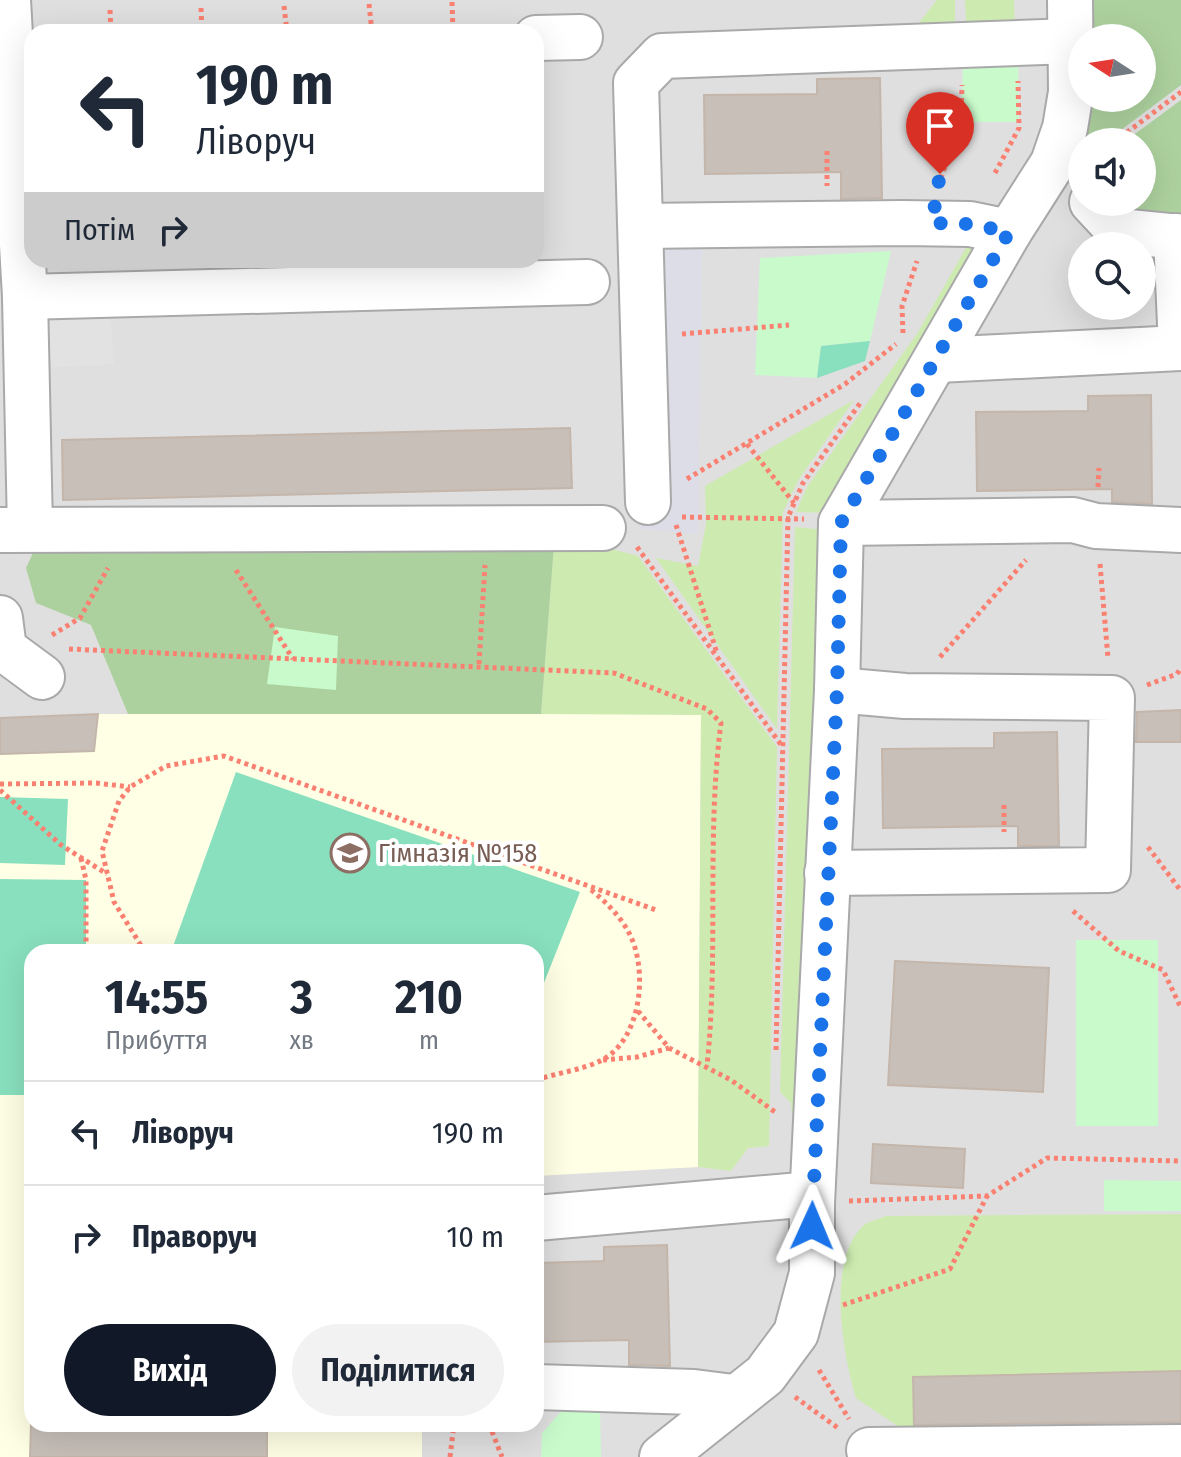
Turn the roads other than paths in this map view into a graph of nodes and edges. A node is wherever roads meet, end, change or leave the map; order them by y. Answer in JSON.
{"nodes":[{"id":1,"x":8,"y":0,"type":"edge"},
{"id":2,"x":1071,"y":20,"type":"edge"},
{"id":3,"x":580,"y":37,"type":"dead end"},
{"id":4,"x":544,"y":38,"type":"edge"},
{"id":5,"x":21,"y":51,"type":"edge"},
{"id":6,"x":1068,"y":177,"type":"edge"},
{"id":7,"x":1105,"y":216,"type":"edge"},
{"id":8,"x":641,"y":226,"type":"junction"},
{"id":9,"x":1009,"y":232,"type":"junction"},
{"id":10,"x":24,"y":236,"type":"edge"},
{"id":11,"x":1178,"y":237,"type":"edge"},
{"id":12,"x":25,"y":268,"type":"edge"},
{"id":13,"x":587,"y":282,"type":"dead end"},
{"id":14,"x":25,"y":297,"type":"junction"},
{"id":15,"x":918,"y":342,"type":"junction"},
{"id":16,"x":1181,"y":347,"type":"edge"},
{"id":17,"x":648,"y":502,"type":"road end"},
{"id":18,"x":841,"y":523,"type":"junction"},
{"id":19,"x":603,"y":528,"type":"road end"},
{"id":20,"x":15,"y":530,"type":"edge"},
{"id":21,"x":1181,"y":530,"type":"edge"},
{"id":22,"x":837,"y":690,"type":"junction"},
{"id":23,"x":827,"y":873,"type":"junction"},
{"id":24,"x":812,"y":1198,"type":"junction"},
{"id":25,"x":544,"y":1217,"type":"edge"},
{"id":26,"x":749,"y":1386,"type":"junction"},
{"id":27,"x":544,"y":1387,"type":"edge"},
{"id":28,"x":1181,"y":1447,"type":"edge"},
{"id":29,"x":869,"y":1450,"type":"road end"},
{"id":30,"x":662,"y":1457,"type":"edge"}],
"edges":[{"from":1,"to":5,"type":"lane"},
{"from":2,"to":6,"type":"lane"},
{"from":2,"to":8,"type":"lane"},
{"from":3,"to":4,"type":"lane"},
{"from":5,"to":10,"type":"lane"},
{"from":6,"to":9,"type":"lane"},
{"from":7,"to":11,"type":"lane"},
{"from":8,"to":9,"type":"lane"},
{"from":8,"to":17,"type":"lane"},
{"from":9,"to":15,"type":"lane"},
{"from":11,"to":16,"type":"lane"},
{"from":12,"to":14,"type":"lane"},
{"from":13,"to":14,"type":"lane"},
{"from":14,"to":20,"type":"lane"},
{"from":15,"to":16,"type":"lane"},
{"from":15,"to":18,"type":"lane"},
{"from":18,"to":21,"type":"lane"},
{"from":18,"to":22,"type":"lane"},
{"from":19,"to":20,"type":"lane"},
{"from":22,"to":23,"type":"lane"},
{"from":22,"to":23,"type":"lane"},
{"from":23,"to":24,"type":"lane"},
{"from":24,"to":25,"type":"lane"},
{"from":24,"to":26,"type":"lane"},
{"from":26,"to":27,"type":"lane"},
{"from":26,"to":30,"type":"lane"},
{"from":28,"to":29,"type":"lane"}]}
